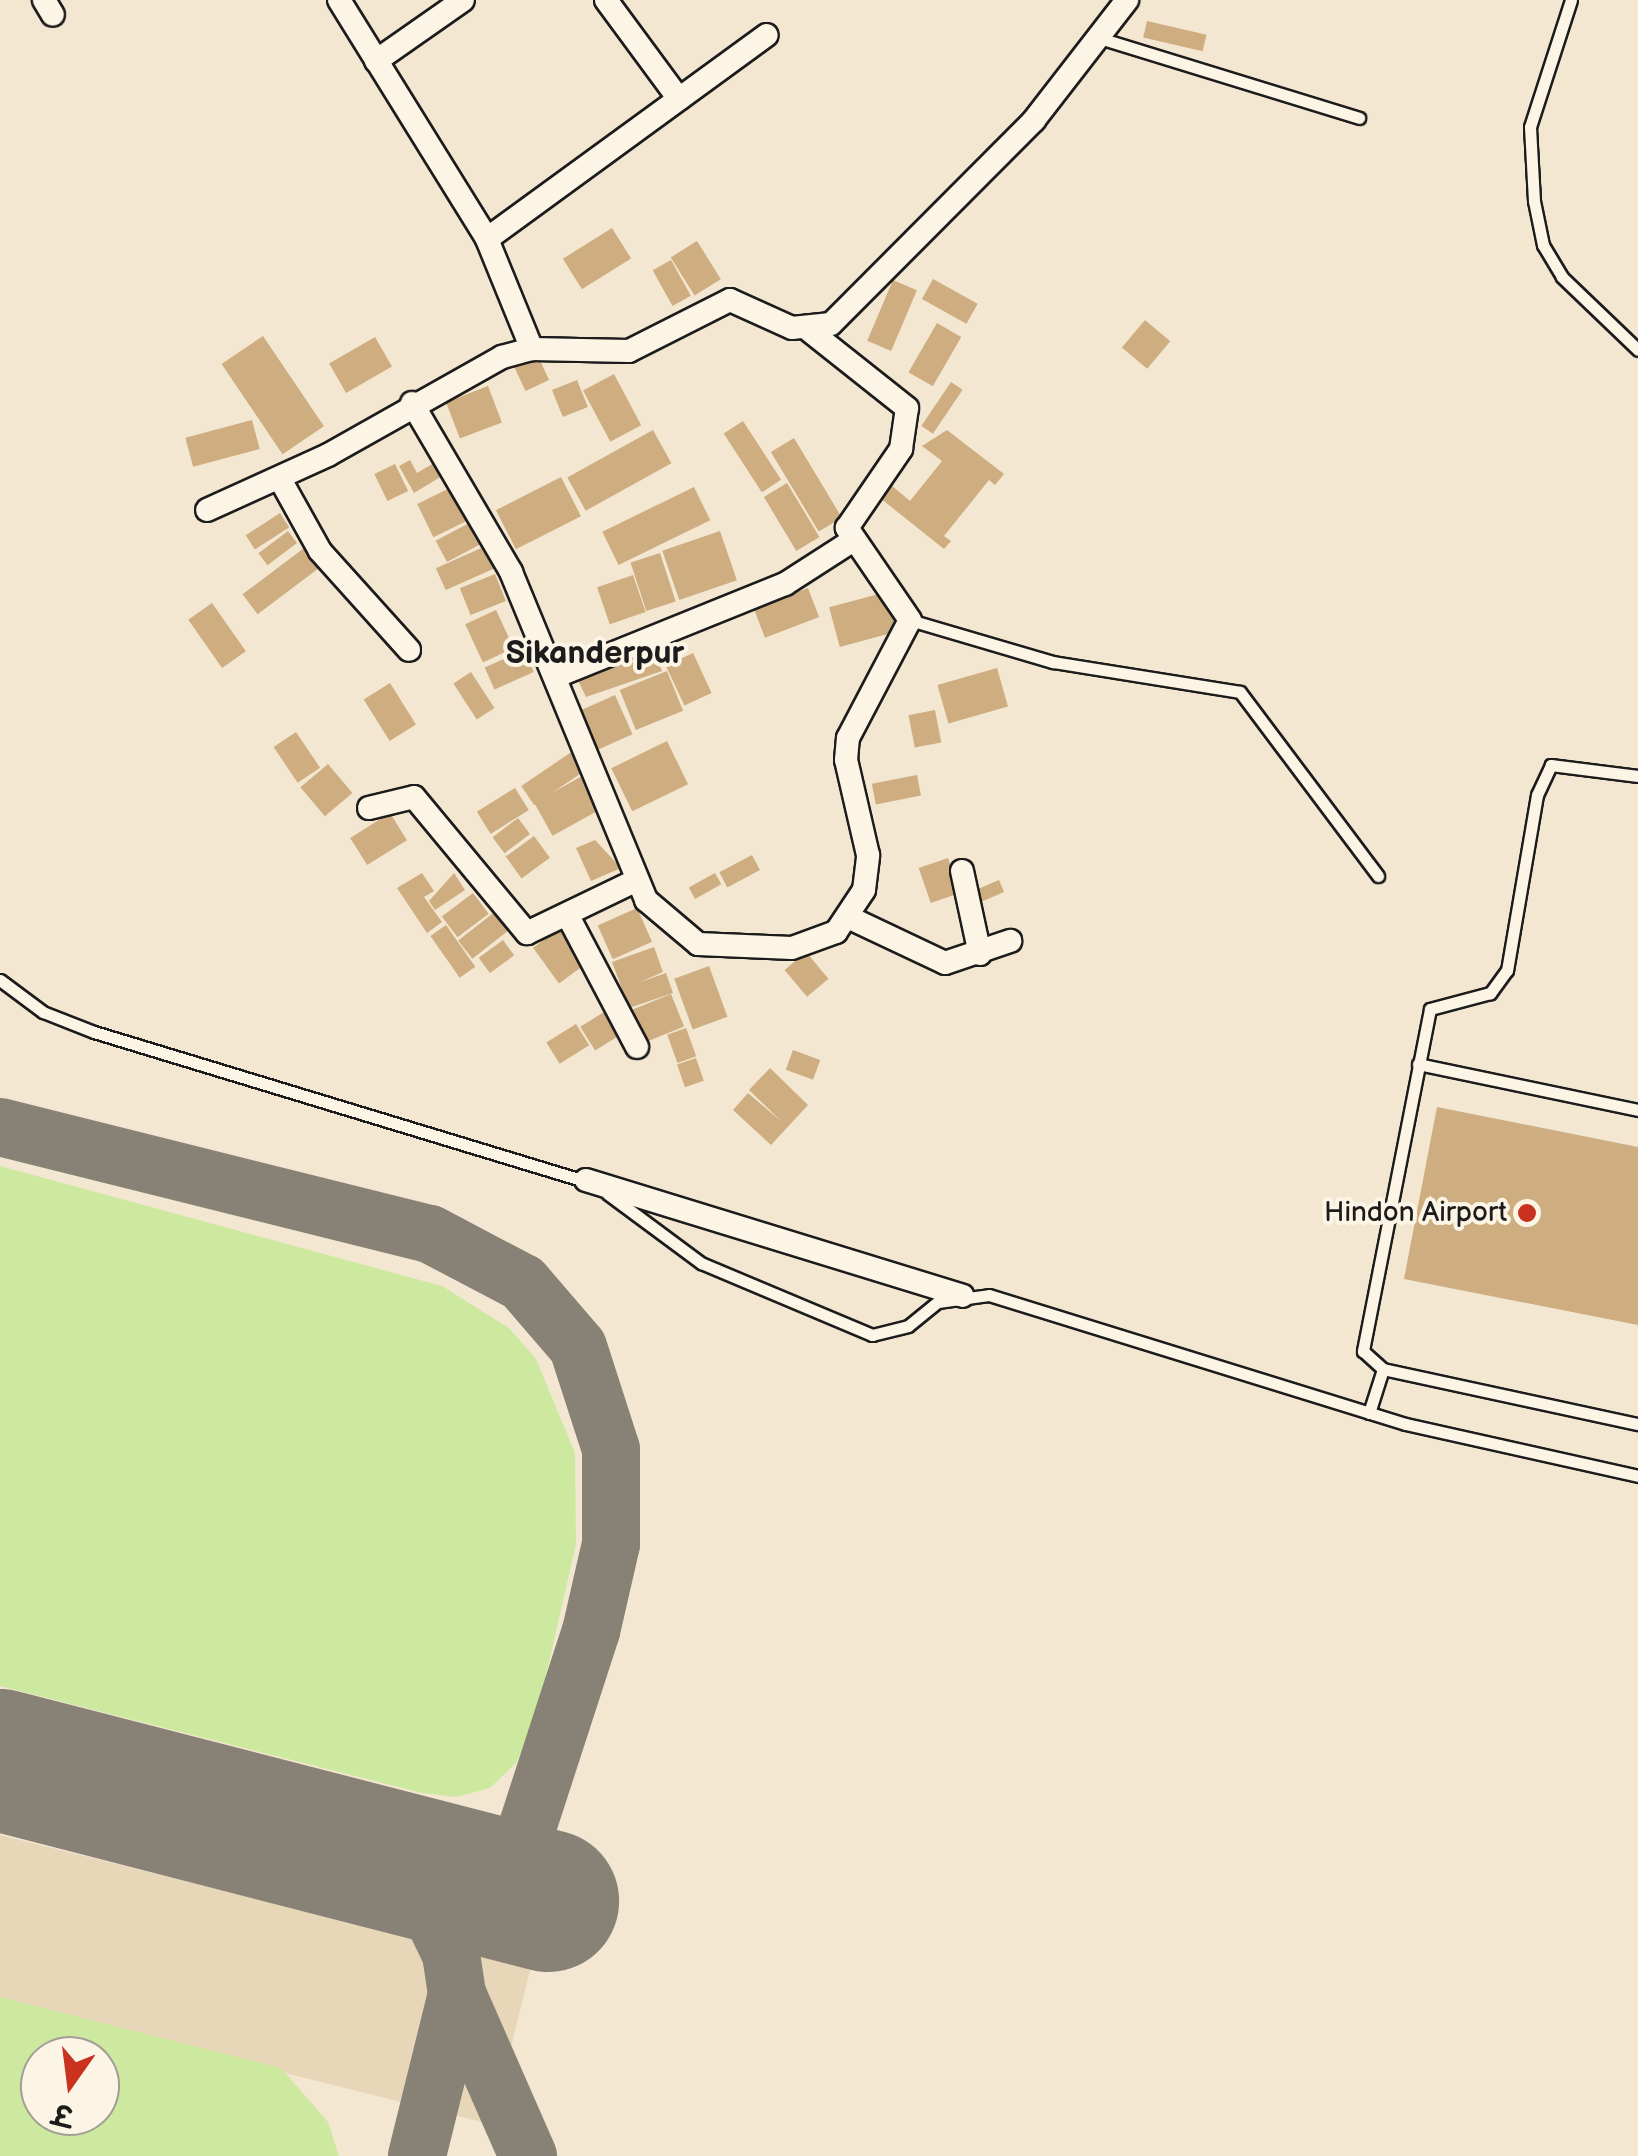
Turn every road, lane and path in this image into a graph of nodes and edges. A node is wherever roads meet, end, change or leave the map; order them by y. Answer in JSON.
{"nodes":[{"id":1,"x":339,"y":0,"type":"edge"},
{"id":2,"x":463,"y":0,"type":"edge"},
{"id":3,"x":606,"y":0,"type":"edge"},
{"id":4,"x":1127,"y":0,"type":"edge"},
{"id":5,"x":1572,"y":0,"type":"edge"},
{"id":6,"x":767,"y":35,"type":"dead end"},
{"id":7,"x":1103,"y":39,"type":"junction"},
{"id":8,"x":376,"y":61,"type":"junction"},
{"id":9,"x":679,"y":99,"type":"junction"},
{"id":10,"x":1360,"y":118,"type":"dead end"},
{"id":11,"x":487,"y":239,"type":"junction"},
{"id":12,"x":810,"y":332,"type":"junction"},
{"id":13,"x":532,"y":348,"type":"junction"},
{"id":14,"x":1638,"y":350,"type":"edge"},
{"id":15,"x":412,"y":403,"type":"junction"},
{"id":16,"x":280,"y":479,"type":"junction"},
{"id":17,"x":207,"y":510,"type":"dead end"},
{"id":18,"x":852,"y":541,"type":"junction"},
{"id":19,"x":910,"y":620,"type":"junction"},
{"id":20,"x":409,"y":650,"type":"dead end"},
{"id":21,"x":557,"y":676,"type":"junction"},
{"id":22,"x":1638,"y":776,"type":"edge"},
{"id":23,"x":369,"y":808,"type":"dead end"},
{"id":24,"x":962,"y":871,"type":"dead end"},
{"id":25,"x":1378,"y":876,"type":"dead end"},
{"id":26,"x":635,"y":881,"type":"junction"},
{"id":27,"x":568,"y":916,"type":"junction"},
{"id":28,"x":850,"y":918,"type":"junction"},
{"id":29,"x":1010,"y":941,"type":"dead end"},
{"id":30,"x":980,"y":954,"type":"junction"},
{"id":31,"x":0,"y":980,"type":"edge"},
{"id":32,"x":637,"y":1047,"type":"dead end"},
{"id":33,"x":1418,"y":1064,"type":"junction"},
{"id":34,"x":1638,"y":1110,"type":"edge"},
{"id":35,"x":586,"y":1180,"type":"junction"},
{"id":36,"x":963,"y":1296,"type":"junction"},
{"id":37,"x":1382,"y":1369,"type":"junction"},
{"id":38,"x":1370,"y":1413,"type":"junction"},
{"id":39,"x":1638,"y":1424,"type":"edge"},
{"id":40,"x":1638,"y":1476,"type":"edge"}],
"edges":[{"from":1,"to":8,"type":"street"},
{"from":2,"to":8,"type":"street"},
{"from":3,"to":9,"type":"street"},
{"from":4,"to":7,"type":"street"},
{"from":5,"to":14,"type":"lane"},
{"from":6,"to":9,"type":"street"},
{"from":7,"to":10,"type":"lane"},
{"from":7,"to":12,"type":"street"},
{"from":8,"to":11,"type":"street"},
{"from":9,"to":11,"type":"street"},
{"from":11,"to":13,"type":"street"},
{"from":12,"to":13,"type":"street"},
{"from":12,"to":18,"type":"street"},
{"from":13,"to":15,"type":"street"},
{"from":15,"to":16,"type":"street"},
{"from":15,"to":21,"type":"street"},
{"from":16,"to":17,"type":"street"},
{"from":16,"to":20,"type":"street"},
{"from":18,"to":19,"type":"street"},
{"from":18,"to":21,"type":"street"},
{"from":19,"to":25,"type":"lane"},
{"from":19,"to":28,"type":"street"},
{"from":21,"to":26,"type":"street"},
{"from":22,"to":33,"type":"lane"},
{"from":23,"to":27,"type":"street"},
{"from":24,"to":30,"type":"street"},
{"from":26,"to":27,"type":"street"},
{"from":26,"to":28,"type":"street"},
{"from":27,"to":32,"type":"street"},
{"from":28,"to":30,"type":"street"},
{"from":29,"to":30,"type":"street"},
{"from":31,"to":35,"type":"lane"},
{"from":33,"to":34,"type":"lane"},
{"from":33,"to":37,"type":"lane"},
{"from":35,"to":36,"type":"street"},
{"from":35,"to":36,"type":"lane"},
{"from":36,"to":38,"type":"lane"},
{"from":37,"to":38,"type":"lane"},
{"from":37,"to":39,"type":"lane"},
{"from":38,"to":40,"type":"lane"}]}
